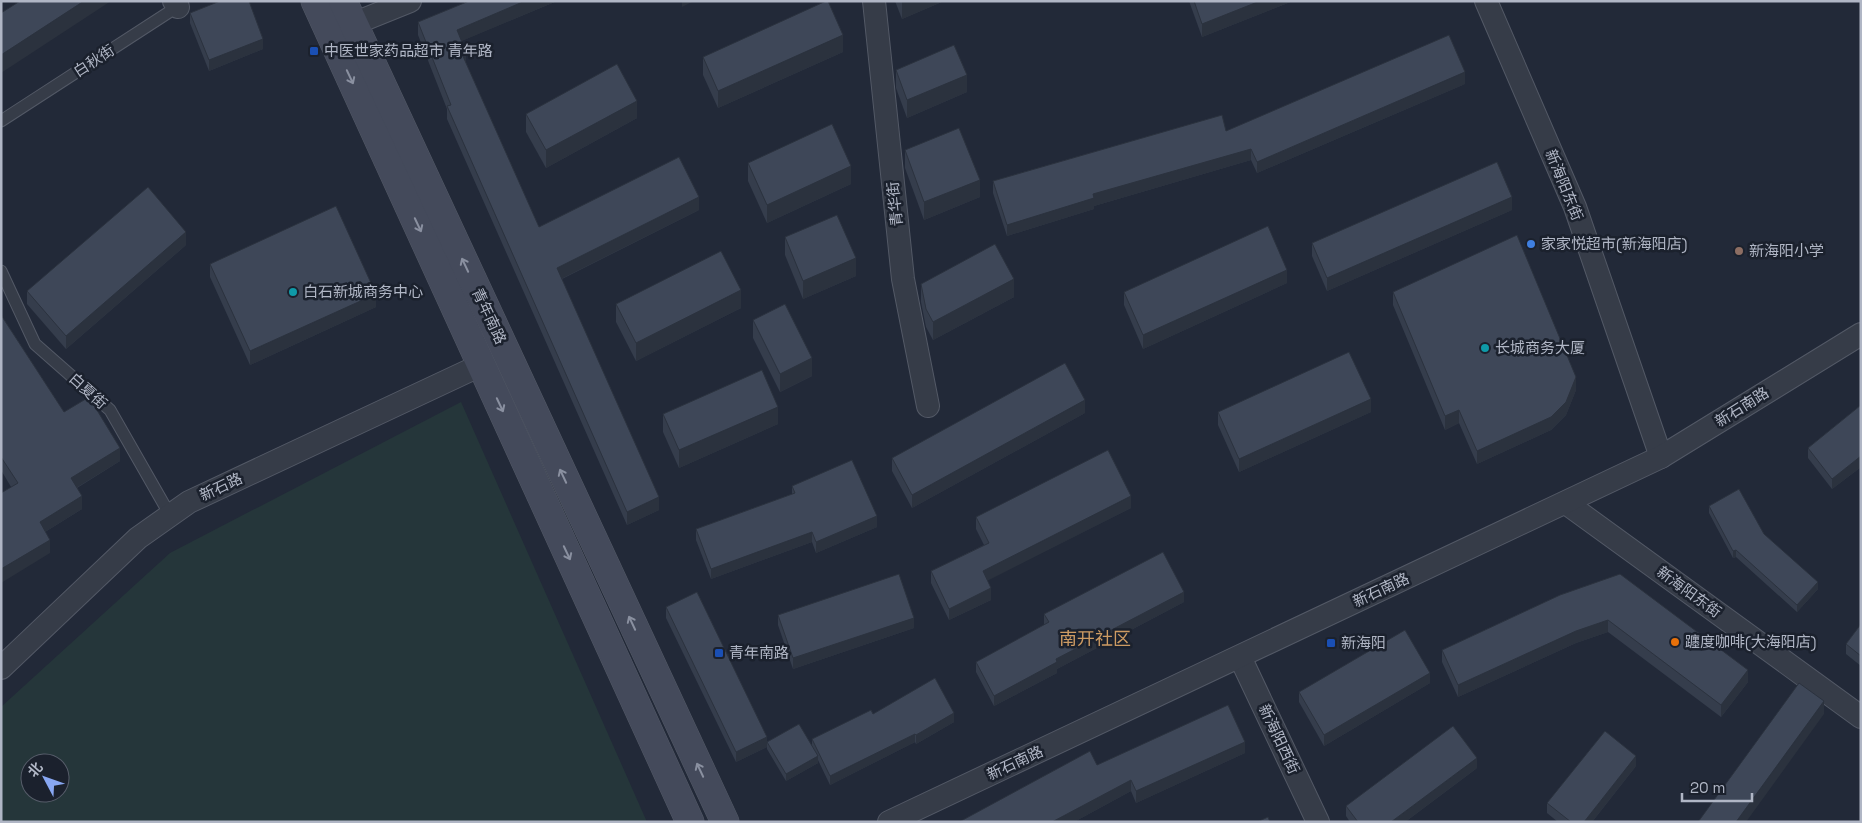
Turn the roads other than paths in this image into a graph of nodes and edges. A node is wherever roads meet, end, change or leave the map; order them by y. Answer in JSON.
{"nodes":[{"id":1,"x":315,"y":1,"type":"edge"},
{"id":2,"x":410,"y":1,"type":"edge"},
{"id":3,"x":874,"y":1,"type":"edge"},
{"id":4,"x":1486,"y":1,"type":"edge"},
{"id":5,"x":180,"y":3,"type":"edge"},
{"id":6,"x":348,"y":13,"type":"edge"},
{"id":7,"x":1,"y":121,"type":"edge"},
{"id":8,"x":1,"y":272,"type":"edge"},
{"id":9,"x":1861,"y":334,"type":"edge"},
{"id":10,"x":481,"y":365,"type":"junction"},
{"id":11,"x":928,"y":406,"type":"dead end"},
{"id":12,"x":1661,"y":457,"type":"junction"},
{"id":13,"x":1566,"y":503,"type":"junction"},
{"id":14,"x":170,"y":515,"type":"junction"},
{"id":15,"x":4,"y":657,"type":"edge"},
{"id":16,"x":1240,"y":657,"type":"junction"},
{"id":17,"x":1861,"y":717,"type":"edge"},
{"id":18,"x":690,"y":822,"type":"edge"},
{"id":19,"x":725,"y":822,"type":"edge"},
{"id":20,"x":889,"y":822,"type":"edge"},
{"id":21,"x":1318,"y":822,"type":"edge"}],
"edges":[{"from":1,"to":10,"type":"main road","name":"青年南路","one_way":true},
{"from":2,"to":6,"type":"street"},
{"from":3,"to":11,"type":"street","name":"青华街"},
{"from":4,"to":12,"type":"street","name":"新海阳东街"},
{"from":5,"to":7,"type":"lane","name":"白秋街"},
{"from":19,"to":6,"type":"main road","name":"青年南路","one_way":true},
{"from":8,"to":14,"type":"lane","name":"白夏街"},
{"from":9,"to":12,"type":"street","name":"新石南路"},
{"from":10,"to":14,"type":"street","name":"新石路"},
{"from":10,"to":18,"type":"main road","name":"青年南路","one_way":true},
{"from":12,"to":13,"type":"street","name":"新石南路"},
{"from":13,"to":16,"type":"street","name":"新石南路"},
{"from":13,"to":17,"type":"street","name":"新海阳东街"},
{"from":14,"to":15,"type":"street","name":"新石路"},
{"from":16,"to":20,"type":"street","name":"新石南路"},
{"from":16,"to":21,"type":"street","name":"新海阳西街"}]}
